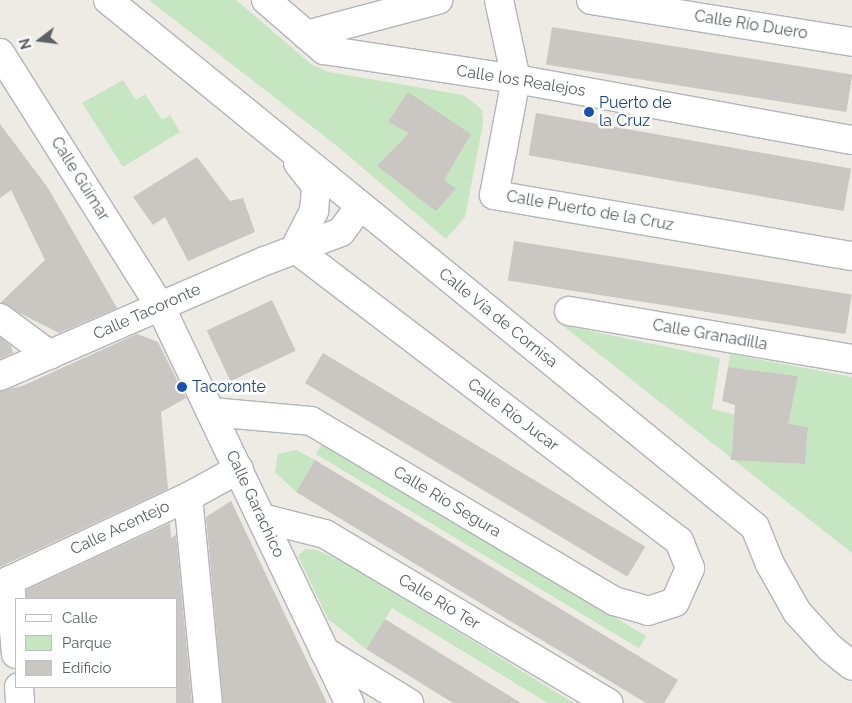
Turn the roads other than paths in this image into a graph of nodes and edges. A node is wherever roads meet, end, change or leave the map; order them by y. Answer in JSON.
{"nodes":[{"id":1,"x":108,"y":0,"type":"edge"},
{"id":2,"x":266,"y":0,"type":"edge"},
{"id":3,"x":438,"y":0,"type":"edge"},
{"id":4,"x":499,"y":0,"type":"edge"},
{"id":5,"x":591,"y":0,"type":"edge"},
{"id":6,"x":306,"y":35,"type":"junction"},
{"id":7,"x":852,"y":42,"type":"edge"},
{"id":8,"x":0,"y":53,"type":"edge"},
{"id":9,"x":516,"y":79,"type":"junction"},
{"id":10,"x":852,"y":140,"type":"edge"},
{"id":11,"x":283,"y":143,"type":"junction"},
{"id":12,"x":360,"y":206,"type":"junction"},
{"id":13,"x":295,"y":248,"type":"junction"},
{"id":14,"x":852,"y":256,"type":"edge"},
{"id":15,"x":160,"y":306,"type":"junction"},
{"id":16,"x":569,"y":311,"type":"dead end"},
{"id":17,"x":0,"y":318,"type":"edge"},
{"id":18,"x":50,"y":355,"type":"junction"},
{"id":19,"x":852,"y":359,"type":"edge"},
{"id":20,"x":0,"y":376,"type":"edge"},
{"id":21,"x":212,"y":412,"type":"junction"},
{"id":22,"x":239,"y":469,"type":"junction"},
{"id":23,"x":188,"y":497,"type":"junction"},
{"id":24,"x":262,"y":518,"type":"junction"},
{"id":25,"x":5,"y":582,"type":"edge"},
{"id":26,"x":675,"y":602,"type":"joint"},
{"id":27,"x":15,"y":647,"type":"edge"},
{"id":28,"x":324,"y":651,"type":"junction"},
{"id":29,"x":852,"y":666,"type":"edge"},
{"id":30,"x":19,"y":688,"type":"edge"},
{"id":31,"x":20,"y":703,"type":"edge"},
{"id":32,"x":208,"y":703,"type":"edge"},
{"id":33,"x":349,"y":703,"type":"edge"},
{"id":34,"x":409,"y":703,"type":"edge"},
{"id":35,"x":609,"y":703,"type":"edge"}],
"edges":[{"from":1,"to":11,"type":"street","name":"Calle Vía de Cornisa"},
{"from":2,"to":6,"type":"street","name":"Calle los Realejos"},
{"from":3,"to":6,"type":"street"},
{"from":4,"to":9,"type":"street","name":"Calle Puerto de la Cruz"},
{"from":5,"to":7,"type":"street","name":"Calle Río Duero"},
{"from":6,"to":9,"type":"street","name":"Calle los Realejos"},
{"from":8,"to":15,"type":"street","name":"Calle Güímar"},
{"from":9,"to":10,"type":"street","name":"Calle los Realejos"},
{"from":9,"to":14,"type":"street","name":"Calle Puerto de la Cruz"},
{"from":11,"to":12,"type":"street","name":"Calle Vía de Cornisa"},
{"from":11,"to":13,"type":"street"},
{"from":12,"to":13,"type":"street","name":"Calle Tacoronte"},
{"from":12,"to":29,"type":"street","name":"Calle Vía de Cornisa"},
{"from":13,"to":15,"type":"street","name":"Calle Tacoronte"},
{"from":13,"to":26,"type":"street","name":"Calle Río Jucar"},
{"from":15,"to":18,"type":"street","name":"Calle Tacoronte"},
{"from":15,"to":21,"type":"street","name":"Calle Garachico"},
{"from":16,"to":19,"type":"street","name":"Calle Granadilla"},
{"from":17,"to":18,"type":"street"},
{"from":18,"to":20,"type":"street","name":"Calle Tacoronte"},
{"from":21,"to":22,"type":"street","name":"Calle Garachico"},
{"from":21,"to":26,"type":"street","name":"Calle Río Segura"},
{"from":22,"to":23,"type":"street","name":"Calle Acentejo"},
{"from":22,"to":24,"type":"street","name":"Calle Garachico"},
{"from":23,"to":25,"type":"street","name":"Calle Acentejo"},
{"from":23,"to":32,"type":"street"},
{"from":24,"to":28,"type":"street","name":"Calle Garachico"},
{"from":24,"to":35,"type":"street","name":"Calle Río Ter"},
{"from":25,"to":27,"type":"street"},
{"from":28,"to":33,"type":"street","name":"Calle Garachico"},
{"from":28,"to":34,"type":"street"},
{"from":30,"to":31,"type":"street"}]}
